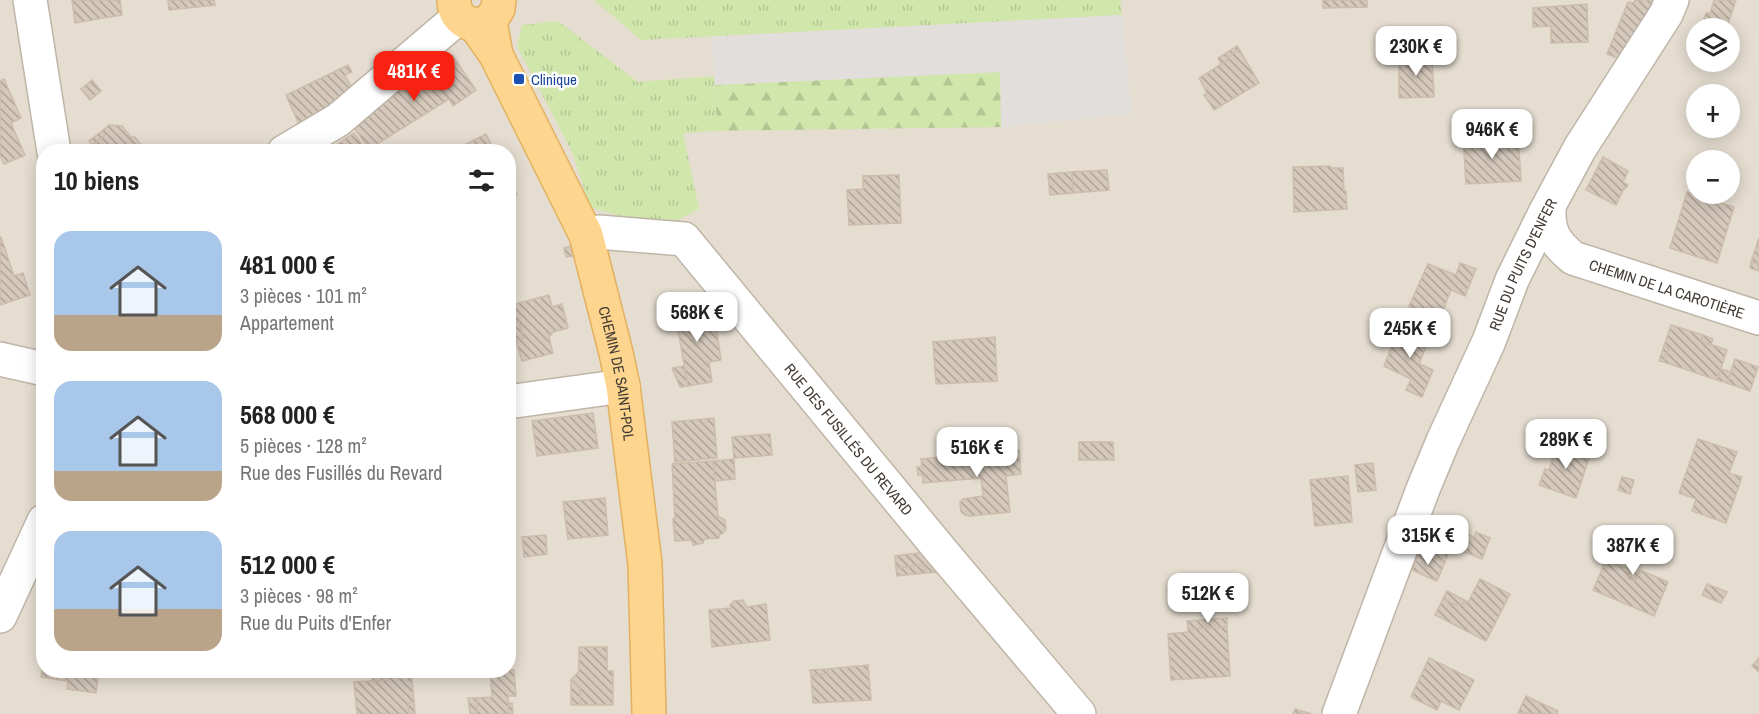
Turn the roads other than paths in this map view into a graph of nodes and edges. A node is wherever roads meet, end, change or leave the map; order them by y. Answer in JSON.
{"nodes":[{"id":1,"x":30,"y":0,"type":"edge"},
{"id":2,"x":1672,"y":0,"type":"edge"},
{"id":3,"x":485,"y":11,"type":"edge"},
{"id":4,"x":53,"y":144,"type":"edge"},
{"id":5,"x":298,"y":144,"type":"edge"},
{"id":6,"x":1549,"y":207,"type":"junction"},
{"id":7,"x":586,"y":236,"type":"junction"},
{"id":8,"x":1573,"y":258,"type":"junction"},
{"id":9,"x":1512,"y":280,"type":"junction"},
{"id":10,"x":1759,"y":318,"type":"edge"},
{"id":11,"x":0,"y":359,"type":"edge"},
{"id":12,"x":36,"y":367,"type":"edge"},
{"id":13,"x":623,"y":386,"type":"junction"},
{"id":14,"x":516,"y":401,"type":"edge"},
{"id":15,"x":36,"y":536,"type":"edge"},
{"id":16,"x":4,"y":596,"type":"edge"},
{"id":17,"x":649,"y":714,"type":"edge"},
{"id":18,"x":1079,"y":714,"type":"edge"},
{"id":19,"x":1339,"y":714,"type":"edge"}],
"edges":[{"from":1,"to":4,"type":"street"},
{"from":2,"to":6,"type":"street","name":"RUE DU PUITS D'ENFER"},
{"from":3,"to":5,"type":"street"},
{"from":3,"to":7,"type":"main road","name":"CHEMIN DE SAINT-POL"},
{"from":6,"to":8,"type":"street"},
{"from":6,"to":9,"type":"street","name":"RUE DU PUITS D'ENFER"},
{"from":7,"to":13,"type":"main road","name":"CHEMIN DE SAINT-POL"},
{"from":7,"to":18,"type":"street","name":"RUE DES FUSILLÉS DU REVARD"},
{"from":8,"to":9,"type":"street"},
{"from":8,"to":10,"type":"street","name":"CHEMIN DE LA CAROTIÈRE"},
{"from":9,"to":19,"type":"street","name":"RUE DU PUITS D'ENFER"},
{"from":11,"to":12,"type":"street"},
{"from":13,"to":14,"type":"street"},
{"from":13,"to":17,"type":"main road","name":"CHEMIN DE SAINT-POL"},
{"from":15,"to":16,"type":"street"}]}
